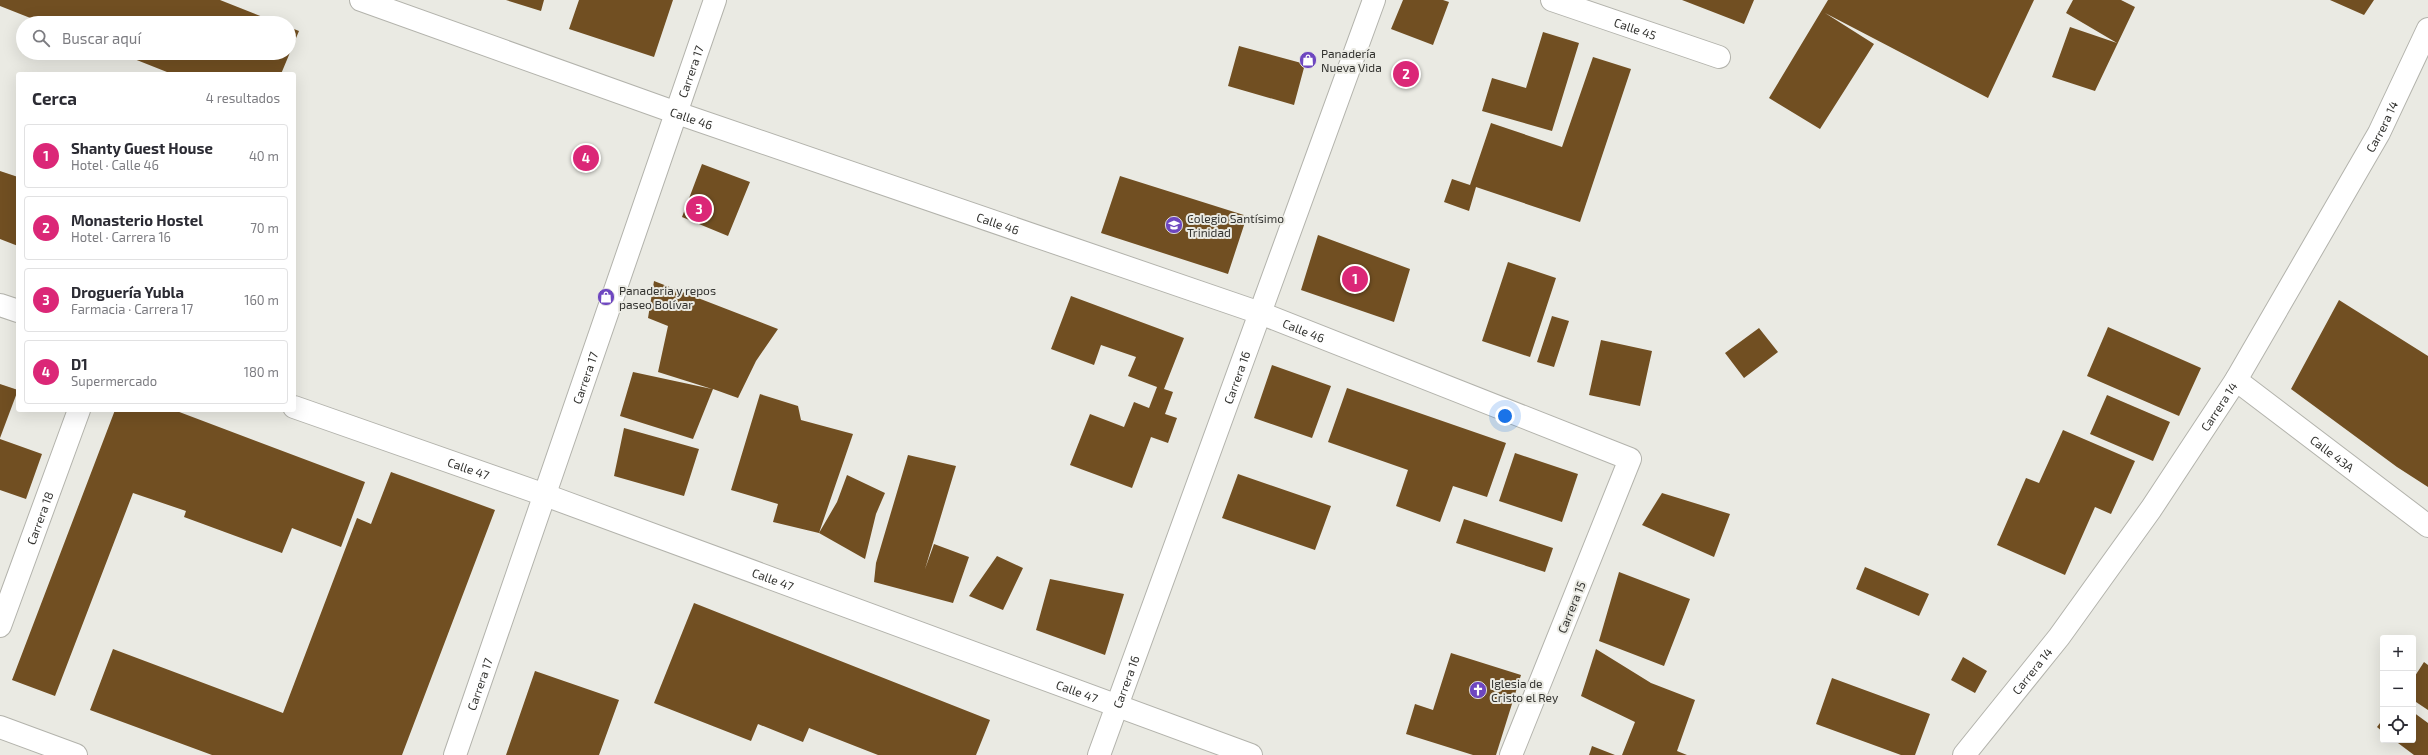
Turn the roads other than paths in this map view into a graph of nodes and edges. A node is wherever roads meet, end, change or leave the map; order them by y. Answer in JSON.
{"nodes":[{"id":1,"x":361,"y":0,"type":"edge"},
{"id":2,"x":716,"y":0,"type":"edge"},
{"id":3,"x":1374,"y":0,"type":"edge"},
{"id":4,"x":1552,"y":0,"type":"edge"},
{"id":5,"x":2428,"y":29,"type":"edge"},
{"id":6,"x":1719,"y":57,"type":"dead end"},
{"id":7,"x":677,"y":113,"type":"junction"},
{"id":8,"x":0,"y":305,"type":"edge"},
{"id":9,"x":16,"y":310,"type":"edge"},
{"id":10,"x":1260,"y":313,"type":"junction"},
{"id":11,"x":2236,"y":380,"type":"junction"},
{"id":12,"x":296,"y":408,"type":"edge"},
{"id":13,"x":77,"y":412,"type":"edge"},
{"id":14,"x":1630,"y":459,"type":"joint"},
{"id":15,"x":545,"y":495,"type":"junction"},
{"id":16,"x":2428,"y":526,"type":"edge"},
{"id":17,"x":0,"y":626,"type":"edge"},
{"id":18,"x":1117,"y":706,"type":"junction"},
{"id":19,"x":0,"y":727,"type":"edge"},
{"id":20,"x":76,"y":755,"type":"edge"},
{"id":21,"x":455,"y":755,"type":"edge"},
{"id":22,"x":1099,"y":755,"type":"edge"},
{"id":23,"x":1251,"y":755,"type":"edge"},
{"id":24,"x":1511,"y":755,"type":"edge"},
{"id":25,"x":1964,"y":755,"type":"edge"}],
"edges":[{"from":1,"to":7,"type":"street","name":"Calle 46"},
{"from":2,"to":7,"type":"street","name":"Carrera 17"},
{"from":3,"to":10,"type":"street","name":"Carrera 16"},
{"from":4,"to":6,"type":"street","name":"Calle 45"},
{"from":5,"to":11,"type":"street","name":"Carrera 14"},
{"from":7,"to":10,"type":"street","name":"Calle 46"},
{"from":7,"to":15,"type":"street","name":"Carrera 17"},
{"from":8,"to":9,"type":"street"},
{"from":10,"to":14,"type":"street","name":"Calle 46"},
{"from":10,"to":18,"type":"street","name":"Carrera 16"},
{"from":11,"to":16,"type":"street","name":"Calle 43A"},
{"from":11,"to":25,"type":"street","name":"Carrera 14"},
{"from":12,"to":15,"type":"street","name":"Calle 47"},
{"from":13,"to":17,"type":"street","name":"Carrera 18"},
{"from":14,"to":24,"type":"street","name":"Carrera 15"},
{"from":15,"to":18,"type":"street","name":"Calle 47"},
{"from":15,"to":21,"type":"street","name":"Carrera 17"},
{"from":18,"to":22,"type":"street","name":"Carrera 16"},
{"from":18,"to":23,"type":"street","name":"Calle 47"},
{"from":19,"to":20,"type":"street"}]}
